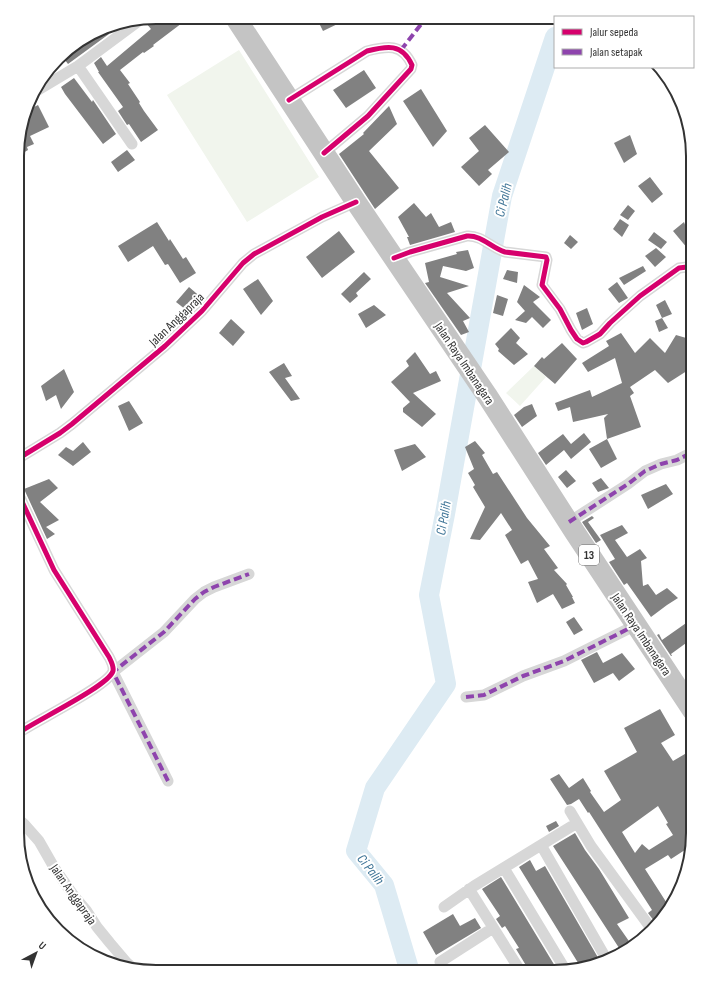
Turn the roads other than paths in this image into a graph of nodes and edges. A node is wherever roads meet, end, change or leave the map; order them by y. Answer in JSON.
{"nodes":[{"id":1,"x":240,"y":24,"type":"edge"},
{"id":2,"x":131,"y":27,"type":"edge"},
{"id":3,"x":78,"y":66,"type":"junction"},
{"id":4,"x":44,"y":87,"type":"edge"},
{"id":5,"x":289,"y":100,"type":"junction"},
{"id":6,"x":132,"y":144,"type":"dead end"},
{"id":7,"x":324,"y":153,"type":"junction"},
{"id":8,"x":356,"y":202,"type":"junction"},
{"id":9,"x":394,"y":258,"type":"junction"},
{"id":10,"x":686,"y":267,"type":"edge"},
{"id":11,"x":24,"y":455,"type":"edge"},
{"id":12,"x":686,"y":456,"type":"edge"},
{"id":13,"x":24,"y":506,"type":"edge"},
{"id":14,"x":569,"y":522,"type":"junction"},
{"id":15,"x":249,"y":574,"type":"dead end"},
{"id":16,"x":636,"y":625,"type":"junction"},
{"id":17,"x":113,"y":672,"type":"junction"},
{"id":18,"x":466,"y":697,"type":"dead end"},
{"id":19,"x":686,"y":700,"type":"edge"},
{"id":20,"x":24,"y":730,"type":"edge"},
{"id":21,"x":168,"y":781,"type":"dead end"},
{"id":22,"x":570,"y":811,"type":"dead end"},
{"id":23,"x":577,"y":823,"type":"junction"},
{"id":24,"x":24,"y":825,"type":"edge"},
{"id":25,"x":541,"y":845,"type":"junction"},
{"id":26,"x":504,"y":868,"type":"junction"},
{"id":27,"x":469,"y":889,"type":"junction"},
{"id":28,"x":444,"y":907,"type":"dead end"},
{"id":29,"x":648,"y":925,"type":"edge"},
{"id":30,"x":493,"y":928,"type":"junction"},
{"id":31,"x":604,"y":955,"type":"edge"},
{"id":32,"x":125,"y":961,"type":"edge"},
{"id":33,"x":440,"y":962,"type":"dead end"},
{"id":34,"x":517,"y":965,"type":"edge"},
{"id":35,"x":562,"y":965,"type":"edge"}],
"edges":[{"from":1,"to":5,"type":"highway","name":"Jalan Raya Imbanagara","number":"13"},
{"from":2,"to":3,"type":"street"},
{"from":3,"to":4,"type":"street"},
{"from":3,"to":6,"type":"street"},
{"from":5,"to":7,"type":"highway","name":"Jalan Raya Imbanagara","number":"13"},
{"from":5,"to":7,"type":"street"},
{"from":7,"to":8,"type":"highway","name":"Jalan Raya Imbanagara","number":"13"},
{"from":8,"to":9,"type":"highway","name":"Jalan Raya Imbanagara","number":"13"},
{"from":8,"to":11,"type":"street","name":"Jalan Anggapraja"},
{"from":9,"to":10,"type":"street"},
{"from":9,"to":14,"type":"highway","name":"Jalan Raya Imbanagara","number":"13"},
{"from":12,"to":14,"type":"street"},
{"from":13,"to":17,"type":"street"},
{"from":14,"to":16,"type":"highway","name":"Jalan Raya Imbanagara","number":"13"},
{"from":15,"to":17,"type":"street"},
{"from":16,"to":18,"type":"street"},
{"from":16,"to":19,"type":"highway","name":"Jalan Raya Imbanagara","number":"13"},
{"from":17,"to":20,"type":"street"},
{"from":17,"to":21,"type":"street"},
{"from":22,"to":23,"type":"street"},
{"from":23,"to":25,"type":"street"},
{"from":23,"to":29,"type":"street"},
{"from":24,"to":32,"type":"street","name":"Jalan Anggapraja"},
{"from":25,"to":26,"type":"street"},
{"from":25,"to":31,"type":"street"},
{"from":26,"to":27,"type":"street"},
{"from":26,"to":35,"type":"street"},
{"from":27,"to":28,"type":"street"},
{"from":27,"to":30,"type":"street"},
{"from":30,"to":33,"type":"street"},
{"from":30,"to":34,"type":"street"}]}
